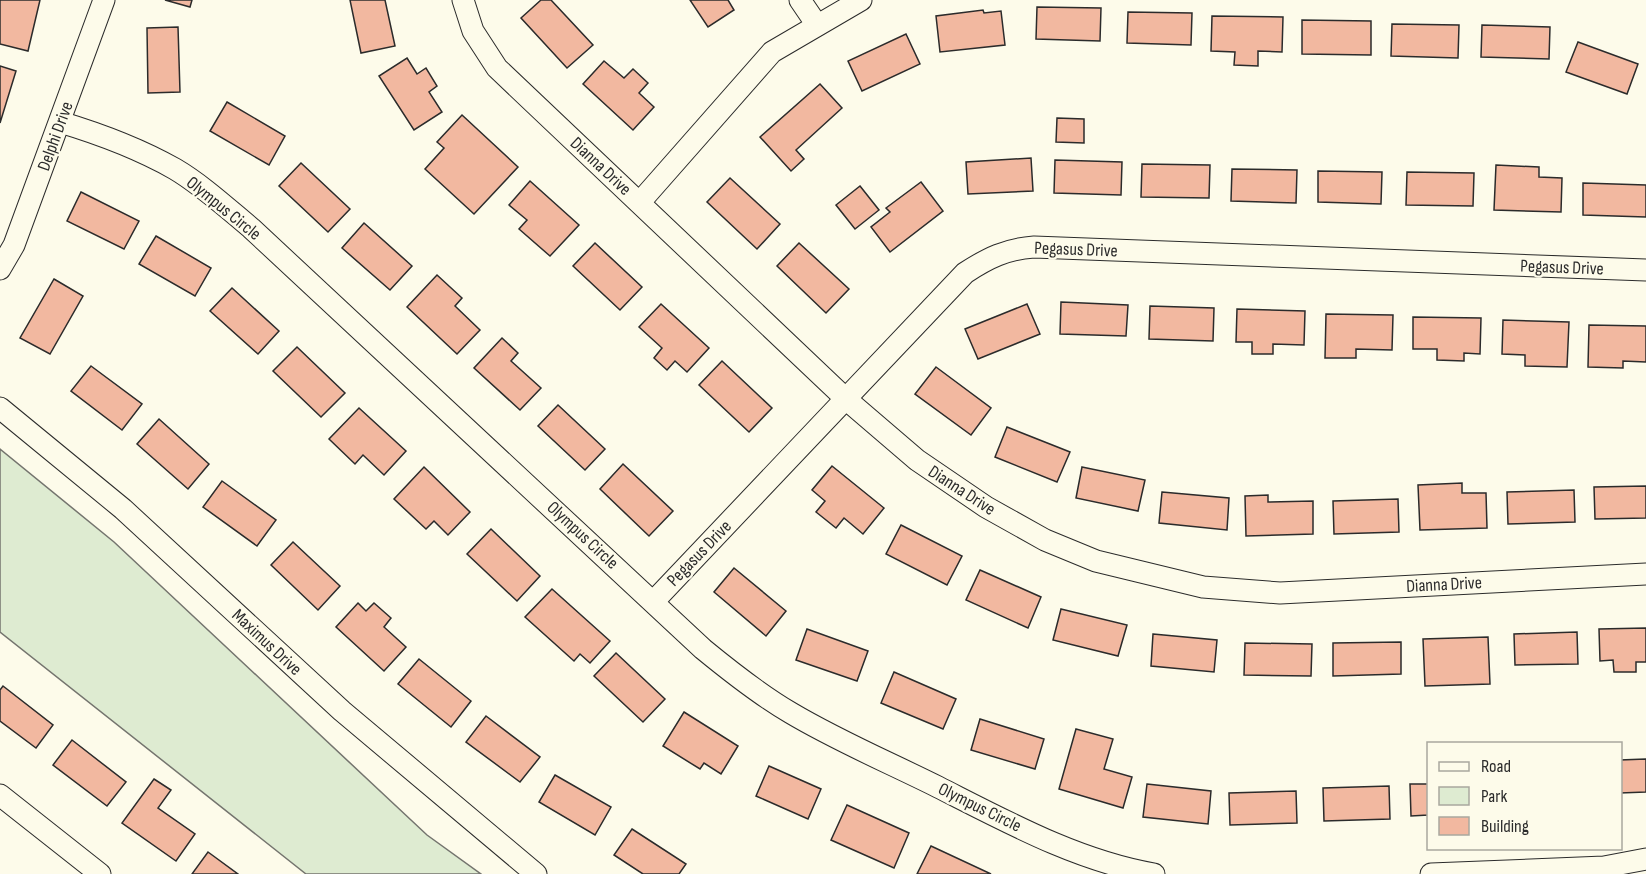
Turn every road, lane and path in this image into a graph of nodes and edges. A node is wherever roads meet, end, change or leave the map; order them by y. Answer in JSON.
{"nodes":[{"id":1,"x":104,"y":0,"type":"edge"},
{"id":2,"x":463,"y":0,"type":"edge"},
{"id":3,"x":800,"y":0,"type":"edge"},
{"id":4,"x":861,"y":0,"type":"edge"},
{"id":5,"x":817,"y":25,"type":"junction"},
{"id":6,"x":60,"y":122,"type":"junction"},
{"id":7,"x":640,"y":202,"type":"junction"},
{"id":8,"x":0,"y":269,"type":"edge"},
{"id":9,"x":1646,"y":270,"type":"edge"},
{"id":10,"x":847,"y":400,"type":"junction"},
{"id":11,"x":0,"y":408,"type":"edge"},
{"id":12,"x":1646,"y":574,"type":"edge"},
{"id":13,"x":654,"y":601,"type":"junction"},
{"id":14,"x":0,"y":795,"type":"edge"},
{"id":15,"x":1646,"y":859,"type":"edge"},
{"id":16,"x":100,"y":874,"type":"edge"},
{"id":17,"x":536,"y":874,"type":"edge"},
{"id":18,"x":1154,"y":874,"type":"edge"},
{"id":19,"x":1431,"y":874,"type":"edge"}],
"edges":[{"from":1,"to":6,"type":"street","name":"Delphi Drive"},
{"from":2,"to":7,"type":"street","name":"Dianna Drive"},
{"from":3,"to":5,"type":"street"},
{"from":4,"to":5,"type":"street"},
{"from":5,"to":7,"type":"street"},
{"from":6,"to":8,"type":"street","name":"Delphi Drive"},
{"from":6,"to":13,"type":"street","name":"Olympus Circle"},
{"from":7,"to":10,"type":"street","name":"Dianna Drive"},
{"from":9,"to":10,"type":"street","name":"Pegasus Drive"},
{"from":10,"to":12,"type":"street","name":"Dianna Drive"},
{"from":10,"to":13,"type":"street","name":"Pegasus Drive"},
{"from":11,"to":17,"type":"street","name":"Maximus Drive"},
{"from":13,"to":18,"type":"street","name":"Olympus Circle"},
{"from":14,"to":16,"type":"street"},
{"from":15,"to":19,"type":"street"}]}
